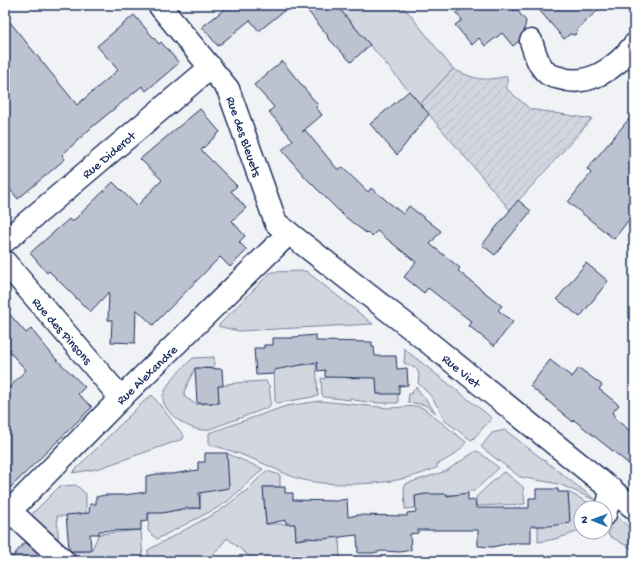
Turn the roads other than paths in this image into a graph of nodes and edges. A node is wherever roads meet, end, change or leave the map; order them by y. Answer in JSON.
{"nodes":[{"id":1,"x":159,"y":5,"type":"edge"},
{"id":2,"x":531,"y":41,"type":"dead end"},
{"id":3,"x":634,"y":45,"type":"edge"},
{"id":4,"x":211,"y":67,"type":"junction"},
{"id":5,"x":290,"y":233,"type":"junction"},
{"id":6,"x":5,"y":241,"type":"edge"},
{"id":7,"x":5,"y":262,"type":"edge"},
{"id":8,"x":121,"y":398,"type":"junction"},
{"id":9,"x":612,"y":489,"type":"junction"},
{"id":10,"x":609,"y":500,"type":"edge"},
{"id":11,"x":634,"y":508,"type":"edge"},
{"id":12,"x":8,"y":514,"type":"edge"},
{"id":13,"x":64,"y":561,"type":"edge"}],
"edges":[{"from":1,"to":4,"type":"street","name":"Rue des Bleuets"},
{"from":2,"to":3,"type":"street"},
{"from":4,"to":5,"type":"street","name":"Rue des Bleuets"},
{"from":4,"to":6,"type":"street","name":"Rue Diderot"},
{"from":5,"to":8,"type":"street","name":"Rue Alexandre"},
{"from":5,"to":9,"type":"street","name":"Rue Viet"},
{"from":7,"to":8,"type":"street","name":"Rue des Pinsons"},
{"from":8,"to":12,"type":"street","name":"Rue Alexandre"},
{"from":9,"to":10,"type":"street"},
{"from":9,"to":11,"type":"street","name":"Rue Viet"},
{"from":12,"to":13,"type":"street"}]}
